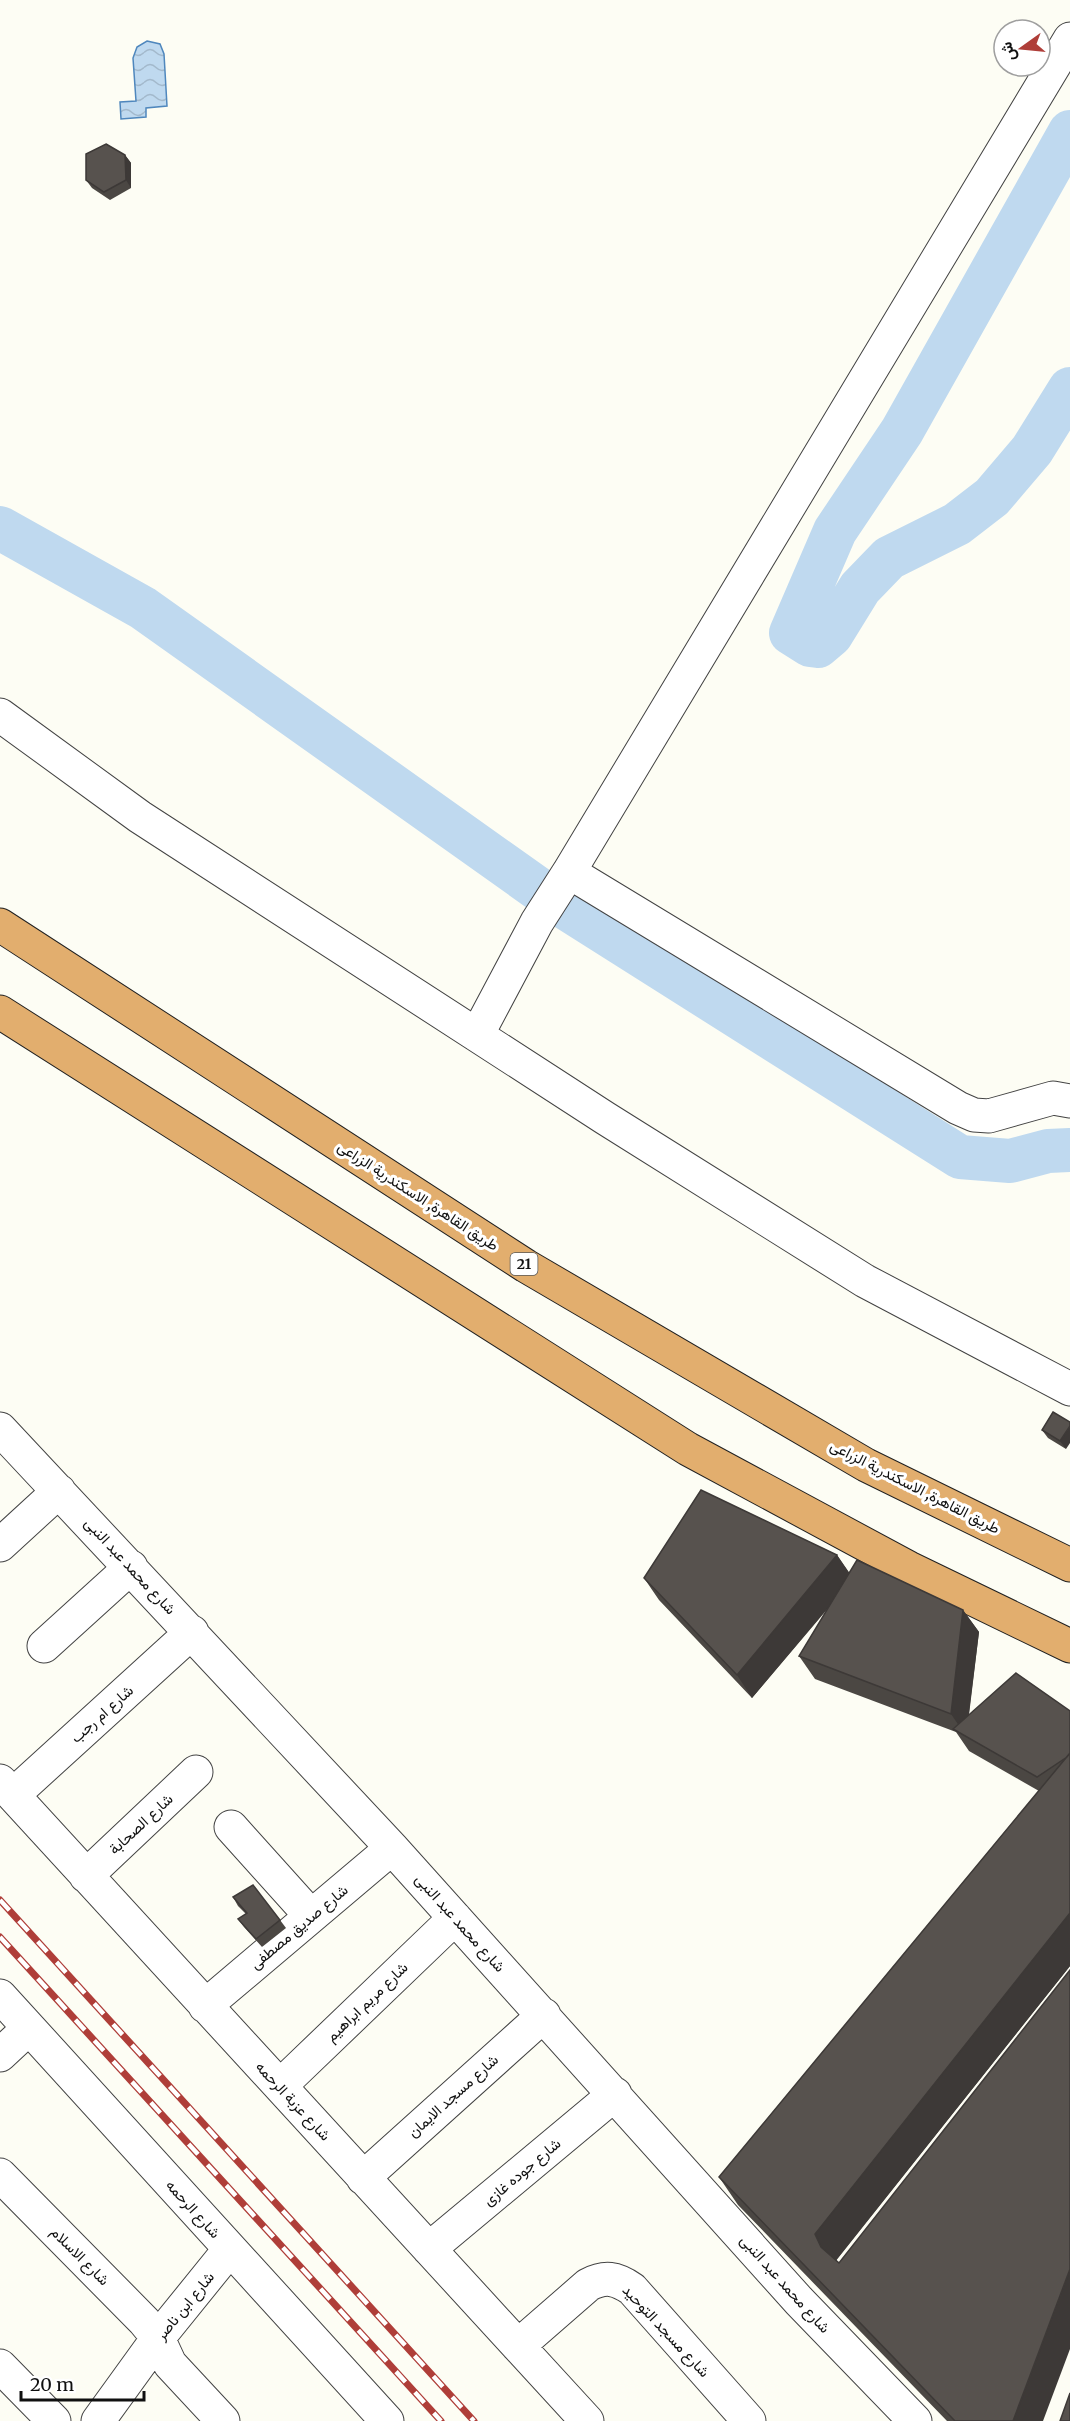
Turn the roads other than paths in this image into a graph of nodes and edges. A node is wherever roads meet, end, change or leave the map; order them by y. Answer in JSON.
{"nodes":[{"id":1,"x":1070,"y":39,"type":"edge"},
{"id":2,"x":0,"y":716,"type":"edge"},
{"id":3,"x":569,"y":872,"type":"junction"},
{"id":4,"x":0,"y":925,"type":"edge"},
{"id":5,"x":0,"y":1012,"type":"edge"},
{"id":6,"x":477,"y":1035,"type":"junction"},
{"id":7,"x":1070,"y":1101,"type":"edge"},
{"id":8,"x":1070,"y":1389,"type":"edge"},
{"id":9,"x":0,"y":1429,"type":"edge"},
{"id":10,"x":59,"y":1491,"type":"junction"},
{"id":11,"x":0,"y":1545,"type":"edge"},
{"id":12,"x":1070,"y":1565,"type":"edge"},
{"id":13,"x":131,"y":1567,"type":"junction"},
{"id":14,"x":192,"y":1632,"type":"junction"},
{"id":15,"x":44,"y":1646,"type":"dead end"},
{"id":16,"x":1070,"y":1646,"type":"edge"},
{"id":17,"x":196,"y":1772,"type":"dead end"},
{"id":18,"x":6,"y":1788,"type":"edge"},
{"id":19,"x":231,"y":1827,"type":"dead end"},
{"id":20,"x":392,"y":1848,"type":"junction"},
{"id":21,"x":86,"y":1876,"type":"junction"},
{"id":22,"x":311,"y":1916,"type":"junction"},
{"id":23,"x":455,"y":1918,"type":"junction"},
{"id":24,"x":0,"y":1996,"type":"edge"},
{"id":25,"x":205,"y":2006,"type":"junction"},
{"id":26,"x":544,"y":2015,"type":"junction"},
{"id":27,"x":29,"y":2028,"type":"junction"},
{"id":28,"x":0,"y":2055,"type":"edge"},
{"id":29,"x":280,"y":2086,"type":"junction"},
{"id":30,"x":615,"y":2094,"type":"junction"},
{"id":31,"x":0,"y":2175,"type":"edge"},
{"id":32,"x":363,"y":2178,"type":"junction"},
{"id":33,"x":230,"y":2249,"type":"junction"},
{"id":34,"x":429,"y":2249,"type":"junction"},
{"id":35,"x":158,"y":2338,"type":"junction"},
{"id":36,"x":518,"y":2346,"type":"junction"},
{"id":37,"x":0,"y":2366,"type":"edge"},
{"id":38,"x":54,"y":2421,"type":"edge"},
{"id":39,"x":98,"y":2421,"type":"edge"},
{"id":40,"x":223,"y":2421,"type":"edge"},
{"id":41,"x":387,"y":2421,"type":"edge"},
{"id":42,"x":587,"y":2421,"type":"edge"},
{"id":43,"x":749,"y":2421,"type":"edge"},
{"id":44,"x":915,"y":2421,"type":"edge"}],
"edges":[{"from":1,"to":3,"type":"street"},
{"from":2,"to":6,"type":"street"},
{"from":3,"to":6,"type":"street"},
{"from":3,"to":7,"type":"street"},
{"from":4,"to":12,"type":"highway","name":"طريق القاهرة, الاسكندرية الزراعى","number":"21"},
{"from":5,"to":16,"type":"highway"},
{"from":6,"to":8,"type":"street"},
{"from":9,"to":10,"type":"street","name":"شارع محمد عبد النبى"},
{"from":10,"to":11,"type":"street"},
{"from":10,"to":13,"type":"street","name":"شارع محمد عبد النبى"},
{"from":13,"to":14,"type":"street","name":"شارع محمد عبد النبى"},
{"from":13,"to":15,"type":"street"},
{"from":14,"to":18,"type":"street","name":"شارع ام رجب"},
{"from":14,"to":20,"type":"street","name":"شارع محمد عبد النبى"},
{"from":17,"to":21,"type":"street","name":"شارع الصحابة"},
{"from":18,"to":21,"type":"street","name":"شارع عزبة الرحمه"},
{"from":19,"to":22,"type":"street"},
{"from":20,"to":22,"type":"street","name":"شارع صديق مصطفى"},
{"from":20,"to":23,"type":"street","name":"شارع محمد عبد النبى"},
{"from":21,"to":25,"type":"street","name":"شارع عزبة الرحمه"},
{"from":22,"to":25,"type":"street","name":"شارع صديق مصطفى"},
{"from":23,"to":26,"type":"street","name":"شارع محمد عبد النبى"},
{"from":23,"to":29,"type":"street","name":"شارع مريم ابراهيم"},
{"from":24,"to":27,"type":"street","name":"شارع الرحمه"},
{"from":25,"to":29,"type":"street","name":"شارع عزبة الرحمه"},
{"from":26,"to":30,"type":"street","name":"شارع محمد عبد النبى"},
{"from":26,"to":32,"type":"street","name":"شارع مسجد الايمان"},
{"from":27,"to":28,"type":"street"},
{"from":27,"to":33,"type":"street","name":"شارع الرحمه"},
{"from":29,"to":32,"type":"street","name":"شارع عزبة الرحمه"},
{"from":30,"to":34,"type":"street","name":"شارع جوده غازى"},
{"from":30,"to":44,"type":"street","name":"شارع محمد عبد النبى"},
{"from":31,"to":35,"type":"street","name":"شارع الاسلام"},
{"from":32,"to":34,"type":"street","name":"شارع عزبة الرحمه"},
{"from":33,"to":35,"type":"street","name":"شارع ابن ناصر"},
{"from":33,"to":41,"type":"street","name":"شارع الرحمه"},
{"from":34,"to":36,"type":"street","name":"شارع عزبة الرحمه"},
{"from":35,"to":39,"type":"street","name":"شارع ابن ناصر"},
{"from":35,"to":40,"type":"street","name":"شارع الاسلام"},
{"from":36,"to":42,"type":"street","name":"شارع عزبة الرحمه"},
{"from":36,"to":43,"type":"street","name":"شارع مسجد التوحيد"},
{"from":37,"to":38,"type":"street"}]}
